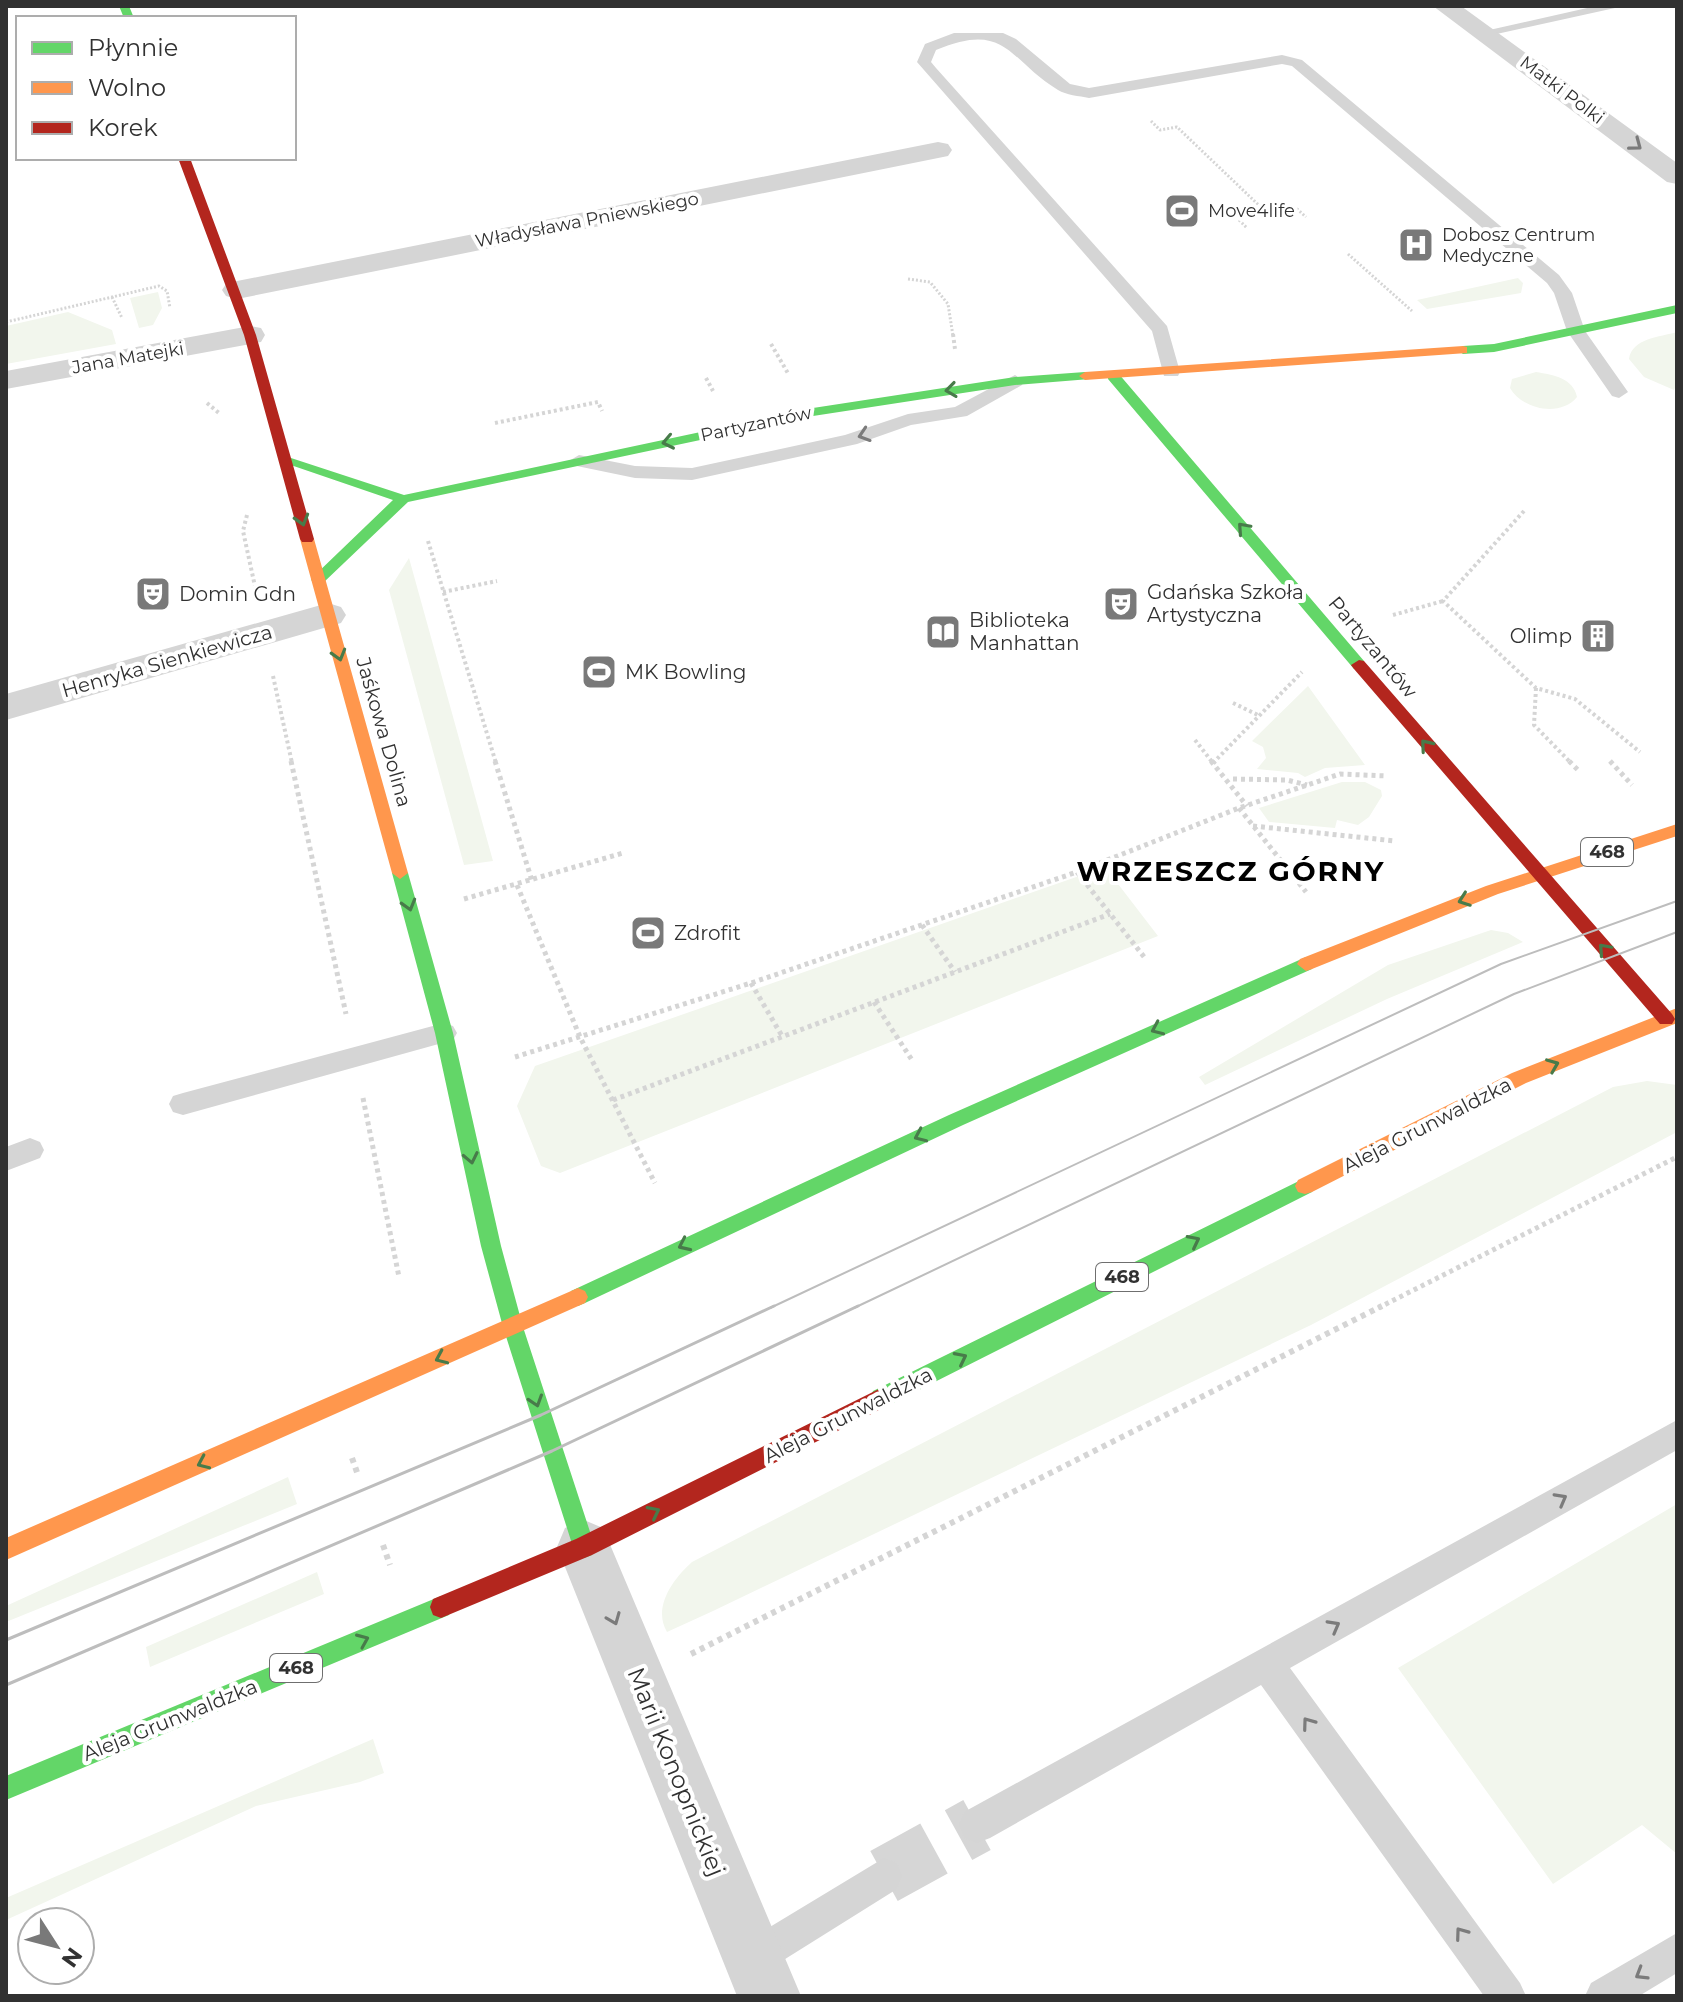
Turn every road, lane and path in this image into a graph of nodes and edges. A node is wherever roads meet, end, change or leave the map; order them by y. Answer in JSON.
{"nodes":[{"id":1,"x":1445,"y":6,"type":"edge"},
{"id":2,"x":1617,"y":6,"type":"edge"},
{"id":3,"x":1483,"y":33,"type":"junction"},
{"id":4,"x":1148,"y":119,"type":"dead end"},
{"id":5,"x":938,"y":150,"type":"dead end"},
{"id":6,"x":185,"y":160,"type":"edge"},
{"id":7,"x":1677,"y":176,"type":"edge"},
{"id":8,"x":1267,"y":213,"type":"junction"},
{"id":9,"x":1306,"y":217,"type":"dead end"},
{"id":10,"x":1247,"y":228,"type":"dead end"},
{"id":11,"x":1348,"y":254,"type":"dead end"},
{"id":12,"x":908,"y":279,"type":"dead end"},
{"id":13,"x":159,"y":286,"type":"dead end"},
{"id":14,"x":237,"y":290,"type":"junction"},
{"id":15,"x":1677,"y":309,"type":"edge"},
{"id":16,"x":1419,"y":317,"type":"dead end"},
{"id":17,"x":6,"y":322,"type":"edge"},
{"id":18,"x":1576,"y":331,"type":"junction"},
{"id":19,"x":250,"y":335,"type":"junction"},
{"id":20,"x":771,"y":344,"type":"dead end"},
{"id":21,"x":959,"y":354,"type":"dead end"},
{"id":22,"x":782,"y":363,"type":"dead end"},
{"id":23,"x":1171,"y":372,"type":"junction"},
{"id":24,"x":1113,"y":376,"type":"junction"},
{"id":25,"x":706,"y":378,"type":"dead end"},
{"id":26,"x":6,"y":380,"type":"edge"},
{"id":27,"x":1015,"y":381,"type":"junction"},
{"id":28,"x":713,"y":391,"type":"dead end"},
{"id":29,"x":1619,"y":392,"type":"dead end"},
{"id":30,"x":598,"y":402,"type":"dead end"},
{"id":31,"x":495,"y":423,"type":"dead end"},
{"id":32,"x":286,"y":461,"type":"junction"},
{"id":33,"x":579,"y":461,"type":"junction"},
{"id":34,"x":403,"y":499,"type":"junction"},
{"id":35,"x":1524,"y":511,"type":"dead end"},
{"id":36,"x":431,"y":550,"type":"dead end"},
{"id":37,"x":497,"y":581,"type":"dead end"},
{"id":38,"x":443,"y":592,"type":"junction"},
{"id":39,"x":323,"y":597,"type":"junction"},
{"id":40,"x":1443,"y":601,"type":"junction"},
{"id":41,"x":1393,"y":615,"type":"dead end"},
{"id":42,"x":273,"y":675,"type":"dead end"},
{"id":43,"x":1296,"y":679,"type":"dead end"},
{"id":44,"x":1536,"y":688,"type":"junction"},
{"id":45,"x":1233,"y":703,"type":"dead end"},
{"id":46,"x":6,"y":707,"type":"edge"},
{"id":47,"x":1260,"y":716,"type":"junction"},
{"id":48,"x":1195,"y":740,"type":"dead end"},
{"id":49,"x":1640,"y":752,"type":"dead end"},
{"id":50,"x":1610,"y":761,"type":"dead end"},
{"id":51,"x":1213,"y":763,"type":"junction"},
{"id":52,"x":1579,"y":771,"type":"dead end"},
{"id":53,"x":1378,"y":776,"type":"dead end"},
{"id":54,"x":1233,"y":779,"type":"dead end"},
{"id":55,"x":1307,"y":785,"type":"junction"},
{"id":56,"x":1632,"y":785,"type":"dead end"},
{"id":57,"x":1247,"y":806,"type":"junction"},
{"id":58,"x":1239,"y":808,"type":"junction"},
{"id":59,"x":1253,"y":826,"type":"junction"},
{"id":60,"x":1677,"y":830,"type":"edge"},
{"id":61,"x":1395,"y":841,"type":"dead end"},
{"id":62,"x":623,"y":853,"type":"dead end"},
{"id":63,"x":1077,"y":872,"type":"junction"},
{"id":64,"x":1537,"y":874,"type":"junction"},
{"id":65,"x":532,"y":881,"type":"junction"},
{"id":66,"x":517,"y":885,"type":"junction"},
{"id":67,"x":1306,"y":892,"type":"dead end"},
{"id":68,"x":464,"y":899,"type":"dead end"},
{"id":69,"x":1110,"y":914,"type":"junction"},
{"id":70,"x":922,"y":925,"type":"junction"},
{"id":71,"x":1145,"y":958,"type":"dead end"},
{"id":72,"x":955,"y":972,"type":"junction"},
{"id":73,"x":751,"y":983,"type":"junction"},
{"id":74,"x":874,"y":1002,"type":"junction"},
{"id":75,"x":1673,"y":1021,"type":"edge"},
{"id":76,"x":444,"y":1033,"type":"junction"},
{"id":77,"x":782,"y":1036,"type":"junction"},
{"id":78,"x":580,"y":1037,"type":"junction"},
{"id":79,"x":515,"y":1057,"type":"dead end"},
{"id":80,"x":355,"y":1058,"type":"junction"},
{"id":81,"x":912,"y":1060,"type":"dead end"},
{"id":82,"x":613,"y":1100,"type":"junction"},
{"id":83,"x":183,"y":1104,"type":"dead end"},
{"id":84,"x":1677,"y":1157,"type":"edge"},
{"id":85,"x":655,"y":1183,"type":"dead end"},
{"id":86,"x":399,"y":1277,"type":"dead end"},
{"id":87,"x":513,"y":1327,"type":"junction"},
{"id":88,"x":1676,"y":1436,"type":"edge"},
{"id":89,"x":383,"y":1545,"type":"dead end"},
{"id":90,"x":584,"y":1547,"type":"junction"},
{"id":91,"x":6,"y":1549,"type":"edge"},
{"id":92,"x":392,"y":1570,"type":"dead end"},
{"id":93,"x":680,"y":1659,"type":"dead end"},
{"id":94,"x":1266,"y":1664,"type":"junction"},
{"id":95,"x":6,"y":1788,"type":"edge"},
{"id":96,"x":977,"y":1825,"type":"tunnel mouth"},
{"id":97,"x":884,"y":1876,"type":"tunnel mouth"},
{"id":98,"x":1677,"y":1952,"type":"edge"},
{"id":99,"x":761,"y":1977,"type":"edge"},
{"id":100,"x":1507,"y":1996,"type":"edge"},
{"id":101,"x":1604,"y":1996,"type":"edge"}],
"edges":[{"from":1,"to":3,"type":"street","name":"Matki Polki"},
{"from":2,"to":3,"type":"lane"},
{"from":3,"to":7,"type":"street","name":"Matki Polki","one_way":true},
{"from":4,"to":8,"type":"path"},
{"from":5,"to":14,"type":"street","name":"Władysława Pniewskiego"},
{"from":6,"to":14,"type":"street","name":"Jaśkowa Dolina"},
{"from":8,"to":9,"type":"path"},
{"from":8,"to":10,"type":"path"},
{"from":11,"to":16,"type":"path"},
{"from":12,"to":21,"type":"path"},
{"from":13,"to":17,"type":"path"},
{"from":14,"to":19,"type":"street","name":"Jaśkowa Dolina"},
{"from":15,"to":18,"type":"street","name":"Partyzantów"},
{"from":18,"to":23,"type":"street","name":"Partyzantów"},
{"from":18,"to":23,"type":"lane"},
{"from":18,"to":29,"type":"lane"},
{"from":19,"to":26,"type":"street","name":"Jana Matejki"},
{"from":19,"to":32,"type":"street","name":"Jaśkowa Dolina"},
{"from":20,"to":22,"type":"path"},
{"from":23,"to":24,"type":"street","name":"Partyzantów"},
{"from":24,"to":27,"type":"street","name":"Partyzantów"},
{"from":64,"to":24,"type":"street","name":"Partyzantów","one_way":true},
{"from":25,"to":28,"type":"path"},
{"from":27,"to":33,"type":"street","name":"Partyzantów","one_way":true},
{"from":27,"to":33,"type":"lane","one_way":true},
{"from":30,"to":31,"type":"path"},
{"from":32,"to":34,"type":"street"},
{"from":32,"to":39,"type":"street","name":"Jaśkowa Dolina","one_way":true},
{"from":33,"to":34,"type":"street","name":"Partyzantów"},
{"from":34,"to":39,"type":"street"},
{"from":35,"to":40,"type":"path"},
{"from":36,"to":38,"type":"path"},
{"from":37,"to":38,"type":"path"},
{"from":38,"to":65,"type":"path"},
{"from":39,"to":46,"type":"street","name":"Henryka Sienkiewicza"},
{"from":39,"to":76,"type":"street","name":"Jaśkowa Dolina","one_way":true},
{"from":40,"to":41,"type":"path"},
{"from":40,"to":44,"type":"path"},
{"from":42,"to":80,"type":"path"},
{"from":43,"to":47,"type":"path"},
{"from":44,"to":49,"type":"path"},
{"from":44,"to":52,"type":"path"},
{"from":45,"to":47,"type":"path"},
{"from":47,"to":51,"type":"path"},
{"from":48,"to":51,"type":"path"},
{"from":50,"to":56,"type":"path"},
{"from":51,"to":57,"type":"path"},
{"from":53,"to":55,"type":"path"},
{"from":54,"to":55,"type":"path"},
{"from":55,"to":57,"type":"path"},
{"from":57,"to":58,"type":"path"},
{"from":58,"to":59,"type":"path"},
{"from":58,"to":63,"type":"path"},
{"from":59,"to":61,"type":"path"},
{"from":59,"to":67,"type":"path"},
{"from":60,"to":64,"type":"street","number":"468"},
{"from":62,"to":65,"type":"path"},
{"from":63,"to":69,"type":"path"},
{"from":63,"to":70,"type":"path"},
{"from":75,"to":64,"type":"street","name":"Partyzantów","one_way":true},
{"from":64,"to":87,"type":"street","number":"468","one_way":true},
{"from":65,"to":66,"type":"path"},
{"from":66,"to":68,"type":"path"},
{"from":66,"to":78,"type":"path"},
{"from":69,"to":71,"type":"path"},
{"from":69,"to":72,"type":"path"},
{"from":70,"to":72,"type":"path"},
{"from":70,"to":73,"type":"path"},
{"from":72,"to":74,"type":"path"},
{"from":73,"to":77,"type":"path"},
{"from":73,"to":78,"type":"path"},
{"from":74,"to":77,"type":"path"},
{"from":74,"to":81,"type":"path"},
{"from":90,"to":75,"type":"street","name":"Aleja Grunwaldzka","number":"468","one_way":true},
{"from":76,"to":80,"type":"lane"},
{"from":76,"to":87,"type":"street","name":"Jaśkowa Dolina","one_way":true},
{"from":77,"to":82,"type":"path"},
{"from":78,"to":79,"type":"path"},
{"from":78,"to":82,"type":"path"},
{"from":80,"to":83,"type":"lane"},
{"from":80,"to":86,"type":"path"},
{"from":82,"to":85,"type":"path"},
{"from":84,"to":93,"type":"path"},
{"from":87,"to":90,"type":"street","name":"Jaśkowa Dolina","one_way":true},
{"from":87,"to":91,"type":"street","number":"468","one_way":true},
{"from":94,"to":88,"type":"lane","one_way":true},
{"from":89,"to":92,"type":"path"},
{"from":95,"to":90,"type":"street","name":"Aleja Grunwaldzka","number":"468","one_way":true},
{"from":90,"to":99,"type":"street","name":"Marii Konopnickiej","one_way":true},
{"from":94,"to":96,"type":"lane"},
{"from":100,"to":94,"type":"lane","one_way":true},
{"from":97,"to":99,"type":"lane"},
{"from":98,"to":101,"type":"lane","one_way":true}]}
